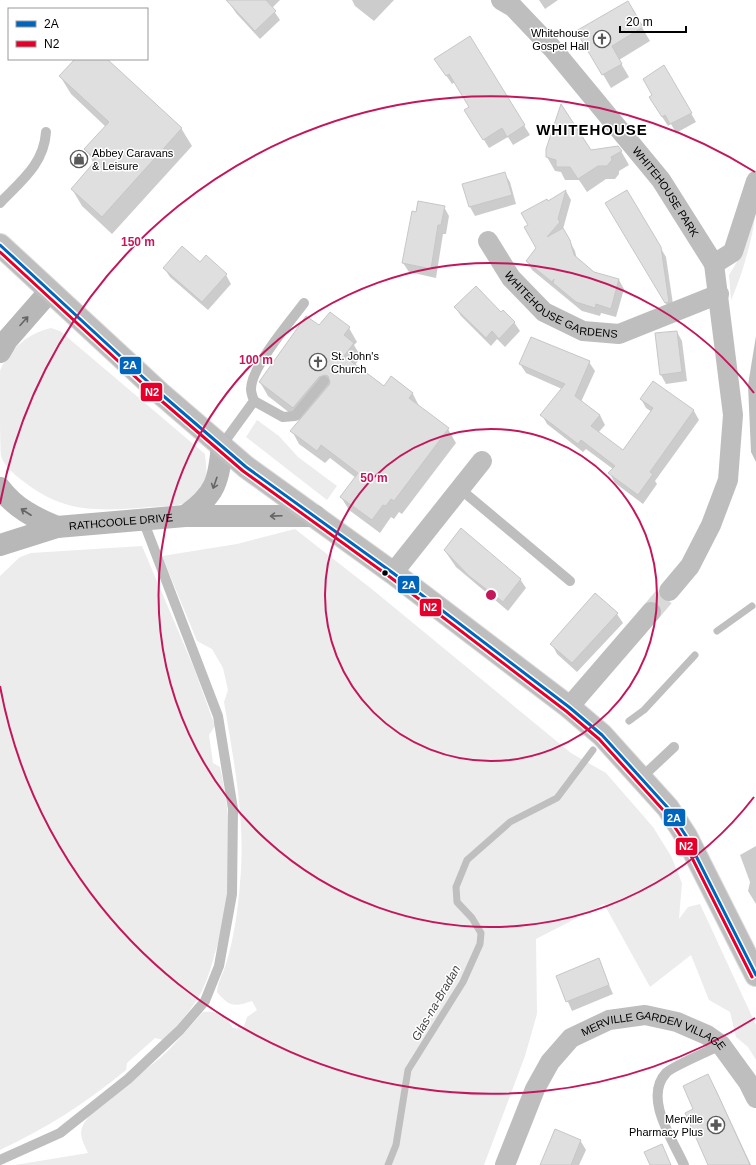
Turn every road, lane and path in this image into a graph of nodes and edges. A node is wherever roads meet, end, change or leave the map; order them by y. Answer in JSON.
{"nodes":[{"id":1,"x":501,"y":0,"type":"edge"},
{"id":2,"x":46,"y":132,"type":"dead end"},
{"id":3,"x":756,"y":181,"type":"edge"},
{"id":4,"x":0,"y":204,"type":"edge"},
{"id":5,"x":488,"y":242,"type":"dead end"},
{"id":6,"x":0,"y":245,"type":"edge"},
{"id":7,"x":714,"y":264,"type":"junction"},
{"id":8,"x":50,"y":292,"type":"junction"},
{"id":9,"x":719,"y":294,"type":"junction"},
{"id":10,"x":304,"y":303,"type":"dead end"},
{"id":11,"x":0,"y":352,"type":"edge"},
{"id":12,"x":324,"y":382,"type":"dead end"},
{"id":13,"x":254,"y":401,"type":"junction"},
{"id":14,"x":222,"y":445,"type":"junction"},
{"id":15,"x":482,"y":461,"type":"dead end"},
{"id":16,"x":0,"y":488,"type":"edge"},
{"id":17,"x":459,"y":488,"type":"junction"},
{"id":18,"x":186,"y":516,"type":"junction"},
{"id":19,"x":314,"y":516,"type":"junction"},
{"id":20,"x":143,"y":520,"type":"junction"},
{"id":21,"x":57,"y":527,"type":"junction"},
{"id":22,"x":0,"y":545,"type":"edge"},
{"id":23,"x":392,"y":573,"type":"junction"},
{"id":24,"x":570,"y":581,"type":"dead end"},
{"id":25,"x":668,"y":591,"type":"tunnel mouth"},
{"id":26,"x":651,"y":612,"type":"tunnel mouth"},
{"id":27,"x":569,"y":707,"type":"junction"},
{"id":28,"x":674,"y":747,"type":"dead end"},
{"id":29,"x":641,"y":778,"type":"junction"},
{"id":30,"x":756,"y":975,"type":"edge"},
{"id":31,"x":721,"y":1045,"type":"junction"},
{"id":32,"x":756,"y":1098,"type":"edge"},
{"id":33,"x":0,"y":1160,"type":"edge"},
{"id":34,"x":505,"y":1165,"type":"edge"},
{"id":35,"x":684,"y":1165,"type":"edge"}],
"edges":[{"from":1,"to":7,"type":"street","name":"WHITEHOUSE PARK"},
{"from":2,"to":4,"type":"lane"},
{"from":3,"to":7,"type":"street"},
{"from":5,"to":9,"type":"street","name":"WHITEHOUSE GARDENS"},
{"from":6,"to":8,"type":"main road"},
{"from":7,"to":9,"type":"street"},
{"from":11,"to":8,"type":"street","one_way":true},
{"from":8,"to":14,"type":"main road"},
{"from":9,"to":25,"type":"street"},
{"from":10,"to":13,"type":"lane"},
{"from":12,"to":13,"type":"lane"},
{"from":13,"to":14,"type":"lane"},
{"from":14,"to":18,"type":"street","name":"RATHCOOLE DRIVE","one_way":true},
{"from":14,"to":19,"type":"main road"},
{"from":15,"to":17,"type":"street"},
{"from":21,"to":16,"type":"street","name":"RATHCOOLE DRIVE","one_way":true},
{"from":17,"to":23,"type":"street"},
{"from":17,"to":24,"type":"lane"},
{"from":19,"to":18,"type":"street","name":"RATHCOOLE DRIVE","one_way":true},
{"from":18,"to":20,"type":"street","name":"RATHCOOLE DRIVE"},
{"from":19,"to":23,"type":"main road"},
{"from":20,"to":21,"type":"street","name":"RATHCOOLE DRIVE"},
{"from":20,"to":33,"type":"lane"},
{"from":21,"to":22,"type":"street","name":"RATHCOOLE DRIVE"},
{"from":23,"to":27,"type":"main road"},
{"from":26,"to":27,"type":"street"},
{"from":27,"to":29,"type":"main road"},
{"from":28,"to":29,"type":"lane"},
{"from":29,"to":30,"type":"main road"},
{"from":31,"to":32,"type":"street","name":"MERVILLE GARDEN VILLAGE"},
{"from":31,"to":34,"type":"street","name":"MERVILLE GARDEN VILLAGE"},
{"from":31,"to":35,"type":"lane"}]}
